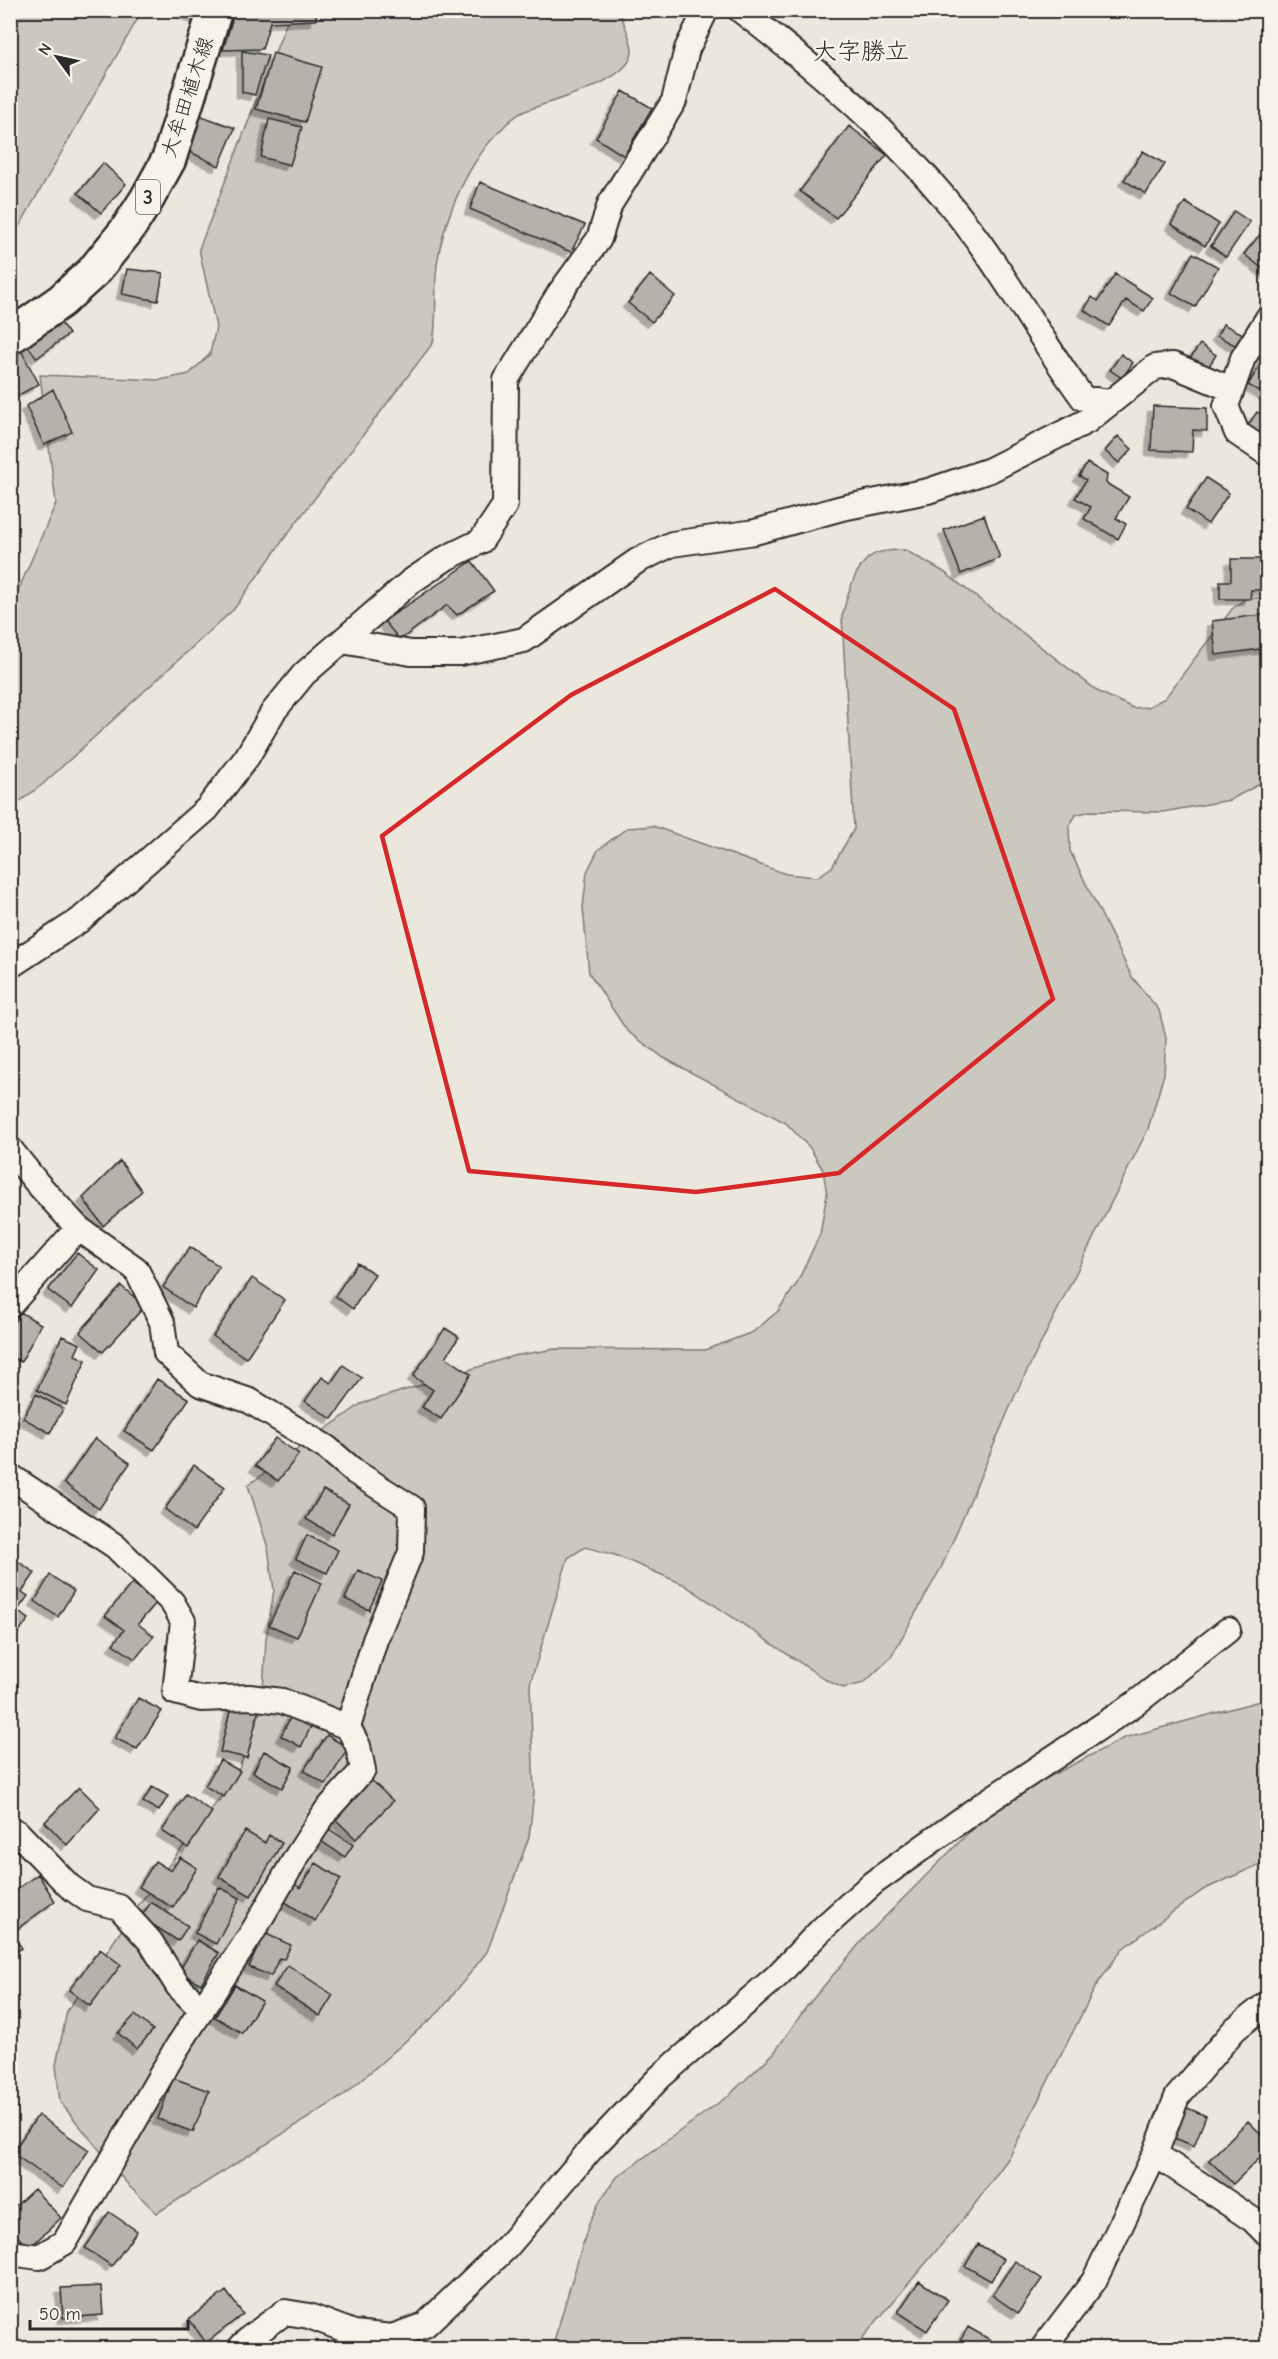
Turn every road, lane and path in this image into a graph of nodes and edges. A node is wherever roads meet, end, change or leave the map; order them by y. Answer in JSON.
{"nodes":[{"id":1,"x":215,"y":10,"type":"edge"},
{"id":2,"x":706,"y":10,"type":"edge"},
{"id":3,"x":740,"y":10,"type":"edge"},
{"id":4,"x":1268,"y":318,"type":"edge"},
{"id":5,"x":10,"y":337,"type":"edge"},
{"id":6,"x":1231,"y":389,"type":"junction"},
{"id":7,"x":1110,"y":402,"type":"junction"},
{"id":8,"x":1268,"y":454,"type":"edge"},
{"id":9,"x":342,"y":641,"type":"junction"},
{"id":10,"x":10,"y":966,"type":"edge"},
{"id":11,"x":10,"y":1149,"type":"edge"},
{"id":12,"x":78,"y":1228,"type":"junction"},
{"id":13,"x":10,"y":1305,"type":"edge"},
{"id":14,"x":10,"y":1476,"type":"edge"},
{"id":15,"x":1228,"y":1630,"type":"dead end"},
{"id":16,"x":348,"y":1727,"type":"junction"},
{"id":17,"x":10,"y":1829,"type":"edge"},
{"id":18,"x":1268,"y":2003,"type":"edge"},
{"id":19,"x":202,"y":2010,"type":"junction"},
{"id":20,"x":1155,"y":2154,"type":"junction"},
{"id":21,"x":1268,"y":2235,"type":"edge"},
{"id":22,"x":10,"y":2253,"type":"edge"},
{"id":23,"x":240,"y":2349,"type":"edge"},
{"id":24,"x":1043,"y":2349,"type":"edge"}],
"edges":[{"from":1,"to":5,"type":"main road","name":"大牟田植木線","number":"3"},
{"from":2,"to":9,"type":"street"},
{"from":3,"to":7,"type":"street"},
{"from":4,"to":6,"type":"street"},
{"from":6,"to":7,"type":"street"},
{"from":6,"to":8,"type":"street"},
{"from":7,"to":9,"type":"street"},
{"from":9,"to":10,"type":"street"},
{"from":11,"to":12,"type":"street"},
{"from":12,"to":13,"type":"street"},
{"from":12,"to":16,"type":"street"},
{"from":14,"to":16,"type":"street"},
{"from":15,"to":23,"type":"street"},
{"from":16,"to":19,"type":"street"},
{"from":17,"to":19,"type":"street"},
{"from":18,"to":20,"type":"street"},
{"from":19,"to":22,"type":"street"},
{"from":20,"to":21,"type":"street"},
{"from":20,"to":24,"type":"street"}]}
